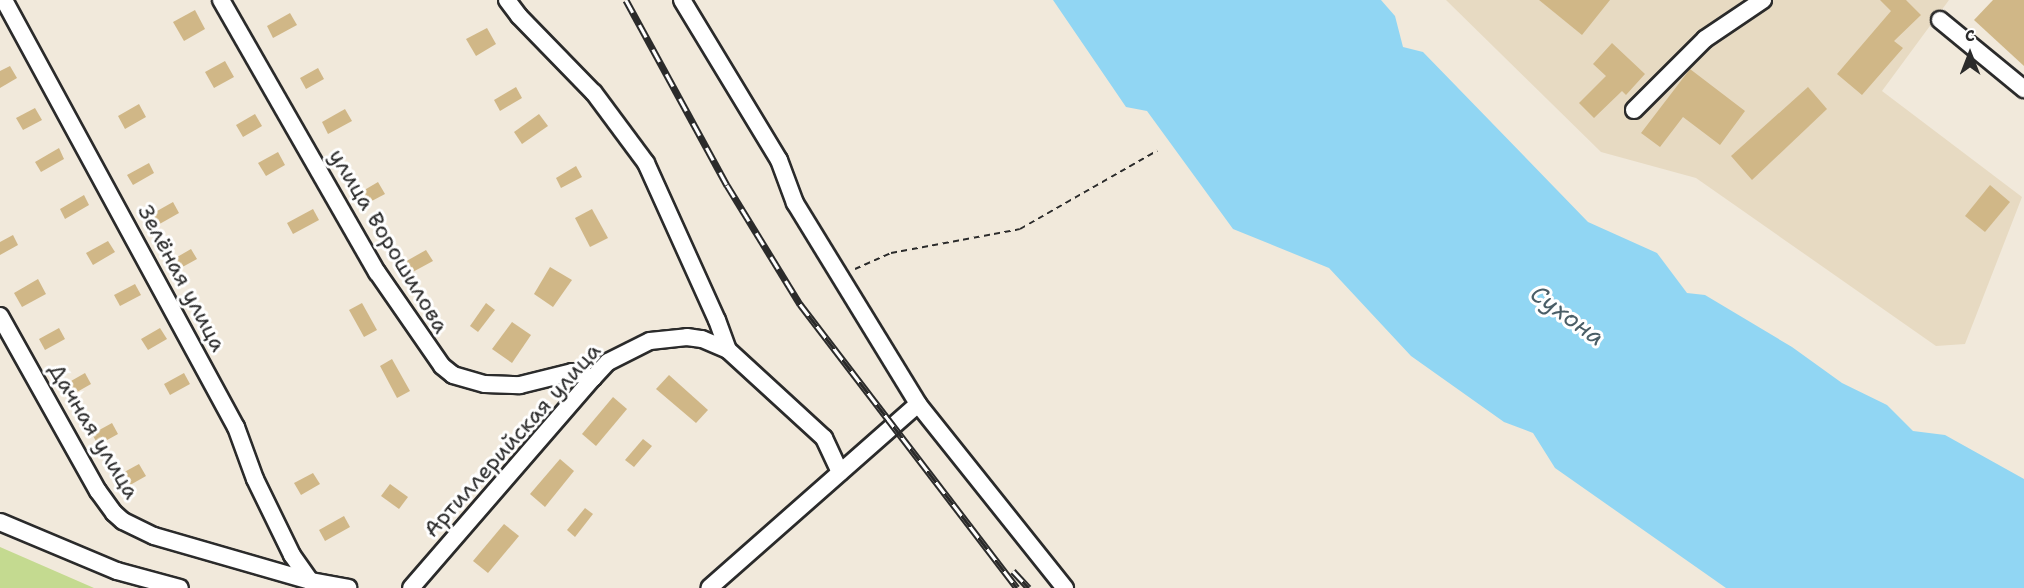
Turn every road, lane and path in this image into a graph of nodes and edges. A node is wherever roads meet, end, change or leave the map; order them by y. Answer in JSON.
{"nodes":[{"id":1,"x":4,"y":0,"type":"edge"},
{"id":2,"x":221,"y":0,"type":"edge"},
{"id":3,"x":507,"y":0,"type":"edge"},
{"id":4,"x":682,"y":0,"type":"edge"},
{"id":5,"x":1763,"y":0,"type":"edge"},
{"id":6,"x":1941,"y":20,"type":"dead end"},
{"id":7,"x":2024,"y":89,"type":"edge"},
{"id":8,"x":1634,"y":110,"type":"dead end"},
{"id":9,"x":1157,"y":151,"type":"dead end"},
{"id":10,"x":838,"y":277,"type":"junction"},
{"id":11,"x":0,"y":316,"type":"edge"},
{"id":12,"x":728,"y":350,"type":"junction"},
{"id":13,"x":593,"y":378,"type":"junction"},
{"id":14,"x":918,"y":404,"type":"junction"},
{"id":15,"x":840,"y":472,"type":"junction"},
{"id":16,"x":0,"y":522,"type":"edge"},
{"id":17,"x":310,"y":581,"type":"junction"},
{"id":18,"x":180,"y":588,"type":"edge"},
{"id":19,"x":348,"y":588,"type":"edge"},
{"id":20,"x":411,"y":588,"type":"edge"},
{"id":21,"x":709,"y":588,"type":"edge"},
{"id":22,"x":1065,"y":588,"type":"edge"}],
"edges":[{"from":1,"to":17,"type":"street","name":"Зелёная улица"},
{"from":2,"to":13,"type":"street","name":"улица Ворошилова"},
{"from":3,"to":12,"type":"street","name":"Артиллерийская улица"},
{"from":4,"to":10,"type":"street"},
{"from":5,"to":8,"type":"street"},
{"from":6,"to":7,"type":"street"},
{"from":9,"to":10,"type":"path"},
{"from":10,"to":14,"type":"street"},
{"from":11,"to":17,"type":"street","name":"Дачная улица"},
{"from":12,"to":13,"type":"street","name":"Артиллерийская улица"},
{"from":12,"to":15,"type":"street","name":"Артиллерийская улица"},
{"from":13,"to":20,"type":"street","name":"Артиллерийская улица"},
{"from":14,"to":15,"type":"street"},
{"from":14,"to":22,"type":"street"},
{"from":15,"to":21,"type":"street"},
{"from":16,"to":18,"type":"street"},
{"from":17,"to":19,"type":"street","name":"Дачная улица"}]}
